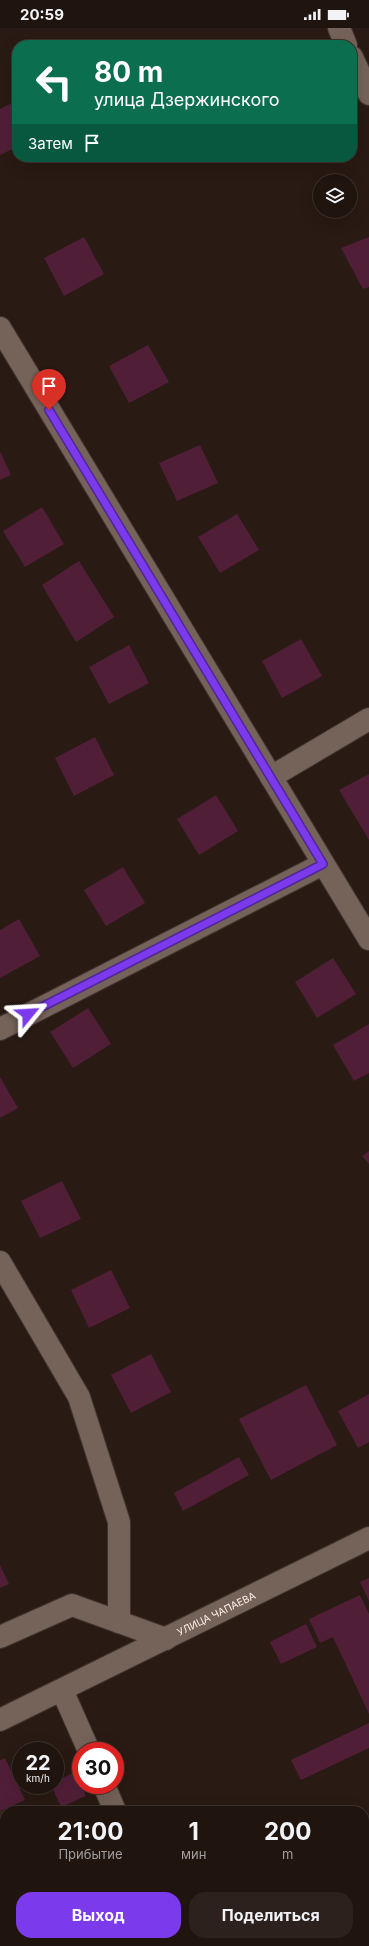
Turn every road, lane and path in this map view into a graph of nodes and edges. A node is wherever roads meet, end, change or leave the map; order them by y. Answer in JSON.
{"nodes":[{"id":1,"x":338,"y":28,"type":"edge"},
{"id":2,"x":344,"y":40,"type":"edge"},
{"id":3,"x":357,"y":68,"type":"edge"},
{"id":4,"x":369,"y":94,"type":"edge"},
{"id":5,"x":0,"y":328,"type":"edge"},
{"id":6,"x":369,"y":719,"type":"edge"},
{"id":7,"x":271,"y":777,"type":"junction"},
{"id":8,"x":323,"y":864,"type":"junction"},
{"id":9,"x":369,"y":939,"type":"edge"},
{"id":10,"x":0,"y":1029,"type":"edge"},
{"id":11,"x":0,"y":1262,"type":"edge"},
{"id":12,"x":369,"y":1538,"type":"edge"},
{"id":13,"x":119,"y":1622,"type":"junction"},
{"id":14,"x":0,"y":1636,"type":"edge"},
{"id":15,"x":166,"y":1639,"type":"junction"},
{"id":16,"x":62,"y":1690,"type":"junction"},
{"id":17,"x":0,"y":1720,"type":"edge"},
{"id":18,"x":85,"y":1742,"type":"edge"},
{"id":19,"x":108,"y":1794,"type":"edge"},
{"id":20,"x":113,"y":1806,"type":"edge"}],
"edges":[{"from":1,"to":2,"type":"street"},
{"from":3,"to":4,"type":"street"},
{"from":5,"to":7,"type":"street"},
{"from":6,"to":7,"type":"street"},
{"from":7,"to":8,"type":"street"},
{"from":8,"to":9,"type":"street"},
{"from":8,"to":10,"type":"street"},
{"from":11,"to":13,"type":"street"},
{"from":12,"to":15,"type":"street","name":"УЛИЦА ЧАПАЕВА"},
{"from":13,"to":14,"type":"street"},
{"from":13,"to":15,"type":"street"},
{"from":15,"to":16,"type":"street","name":"УЛИЦА ЧАПАЕВА"},
{"from":16,"to":17,"type":"street","name":"УЛИЦА ЧАПАЕВА"},
{"from":16,"to":18,"type":"street"},
{"from":19,"to":20,"type":"street"}]}
